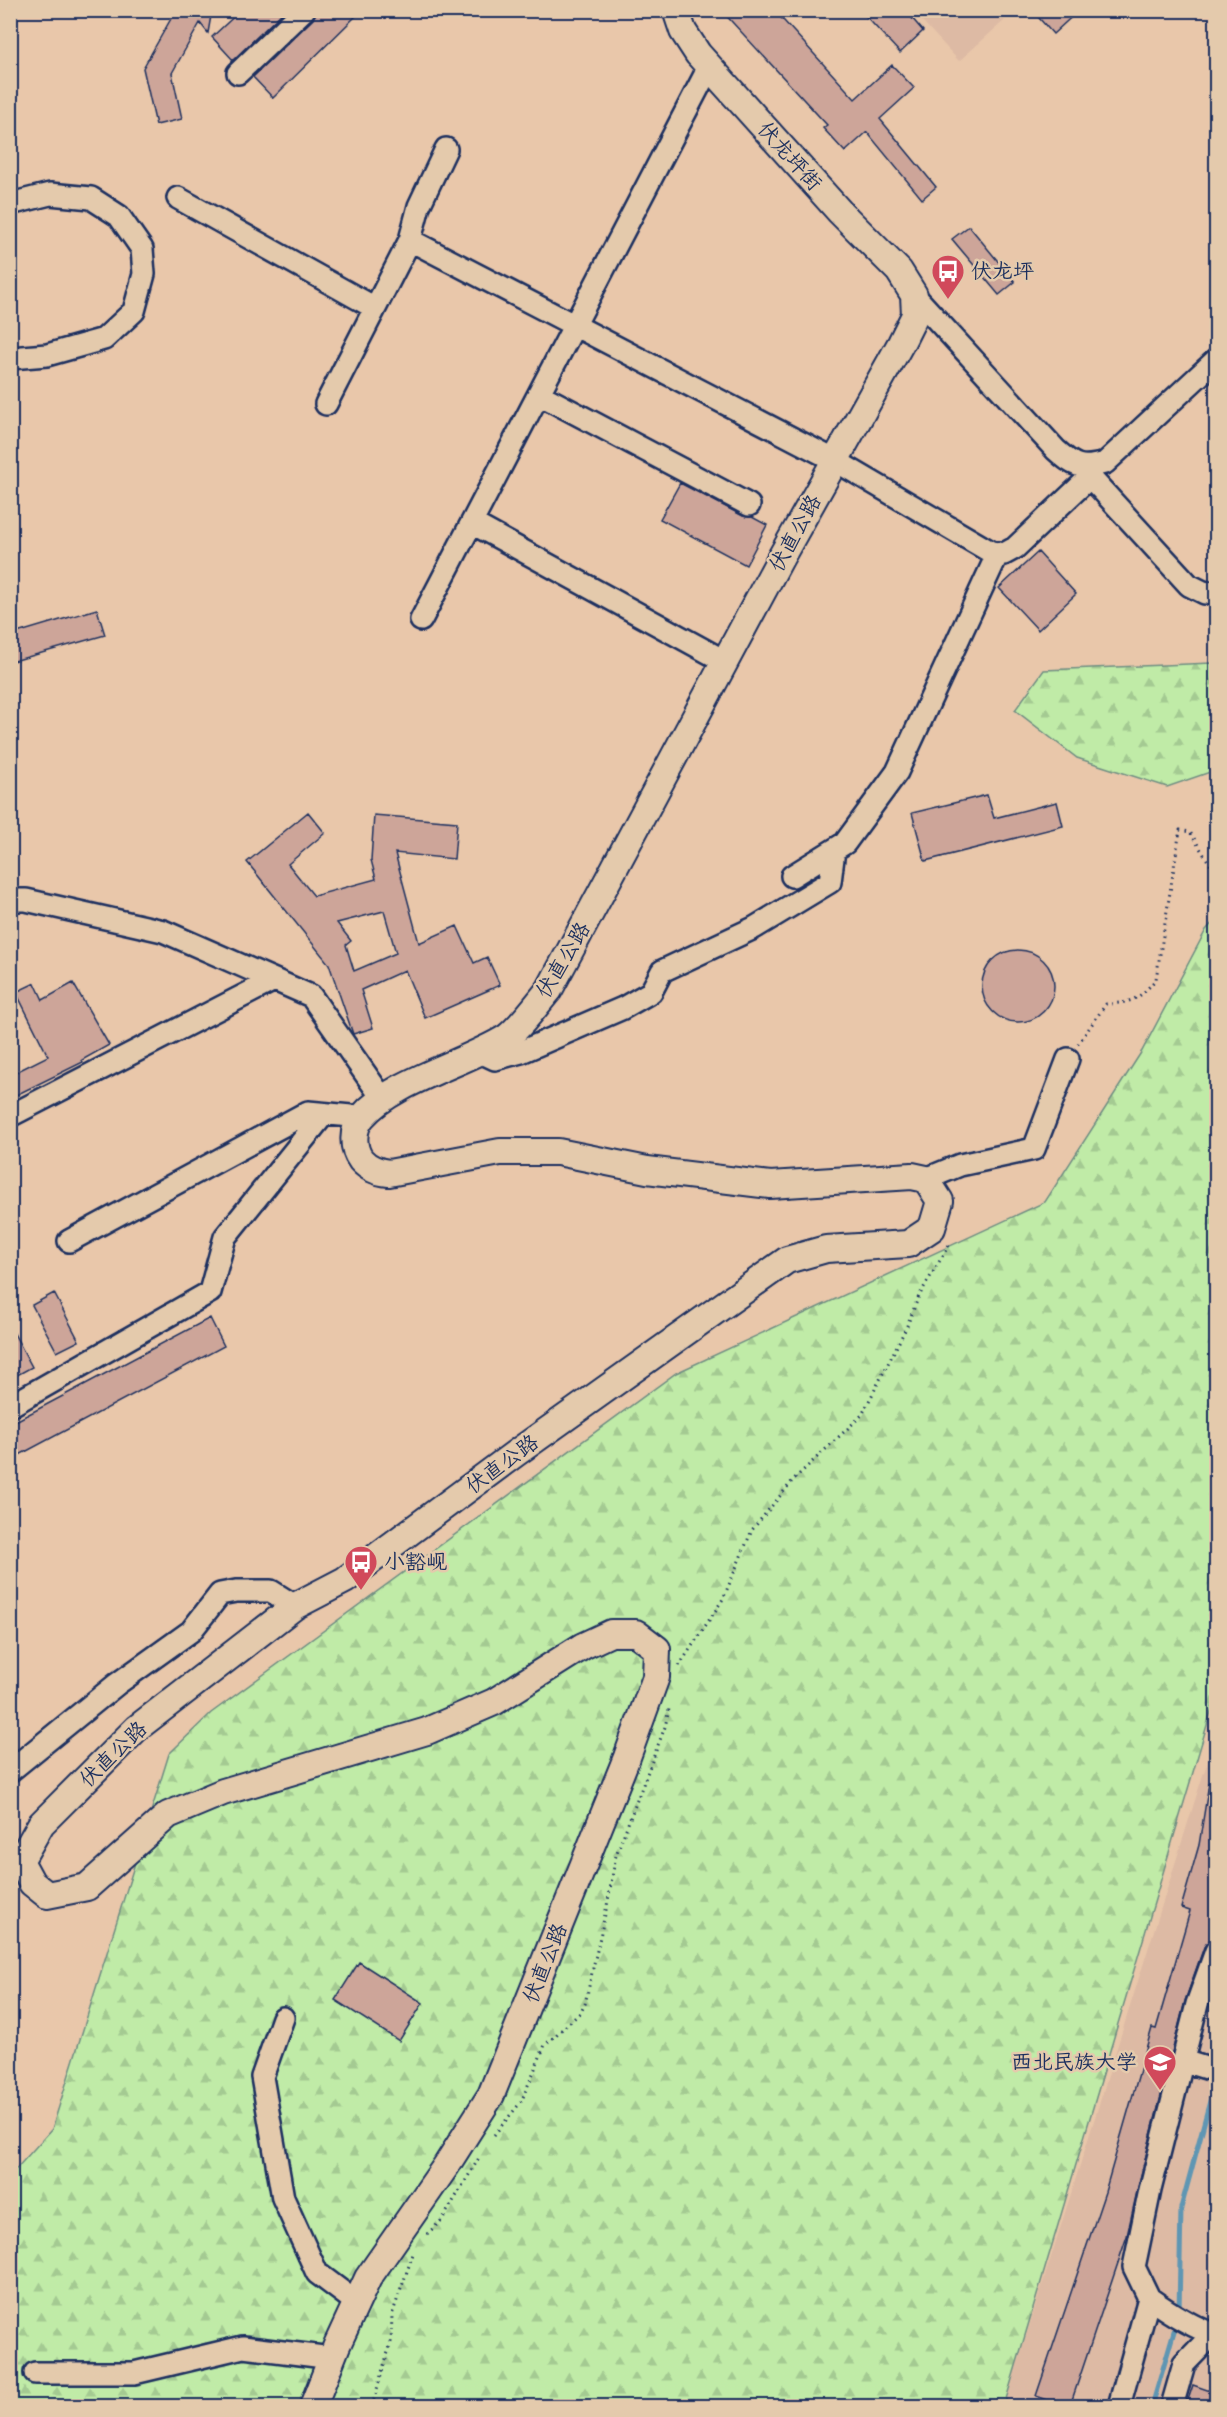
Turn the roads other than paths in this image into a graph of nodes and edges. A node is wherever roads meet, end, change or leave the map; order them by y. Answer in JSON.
{"nodes":[{"id":1,"x":304,"y":10,"type":"edge"},
{"id":2,"x":676,"y":10,"type":"edge"},
{"id":3,"x":709,"y":67,"type":"junction"},
{"id":4,"x":238,"y":73,"type":"dead end"},
{"id":5,"x":446,"y":149,"type":"dead end"},
{"id":6,"x":178,"y":198,"type":"dead end"},
{"id":7,"x":10,"y":204,"type":"edge"},
{"id":8,"x":410,"y":240,"type":"junction"},
{"id":9,"x":914,"y":295,"type":"junction"},
{"id":10,"x":375,"y":308,"type":"junction"},
{"id":11,"x":574,"y":326,"type":"junction"},
{"id":12,"x":10,"y":358,"type":"edge"},
{"id":13,"x":1216,"y":360,"type":"edge"},
{"id":14,"x":539,"y":394,"type":"junction"},
{"id":15,"x":326,"y":404,"type":"dead end"},
{"id":16,"x":836,"y":461,"type":"junction"},
{"id":17,"x":1089,"y":472,"type":"junction"},
{"id":18,"x":748,"y":505,"type":"dead end"},
{"id":19,"x":472,"y":524,"type":"junction"},
{"id":20,"x":998,"y":553,"type":"junction"},
{"id":21,"x":1216,"y":592,"type":"edge"},
{"id":22,"x":421,"y":620,"type":"dead end"},
{"id":23,"x":726,"y":662,"type":"junction"},
{"id":24,"x":834,"y":850,"type":"junction"},
{"id":25,"x":792,"y":876,"type":"dead end"},
{"id":26,"x":10,"y":900,"type":"edge"},
{"id":27,"x":274,"y":980,"type":"junction"},
{"id":28,"x":478,"y":1052,"type":"junction"},
{"id":29,"x":1068,"y":1059,"type":"road end"},
{"id":30,"x":383,"y":1099,"type":"junction"},
{"id":31,"x":324,"y":1114,"type":"junction"},
{"id":32,"x":10,"y":1116,"type":"edge"},
{"id":33,"x":362,"y":1117,"type":"junction"},
{"id":34,"x":926,"y":1179,"type":"junction"},
{"id":35,"x":69,"y":1241,"type":"dead end"},
{"id":36,"x":10,"y":1406,"type":"edge"},
{"id":37,"x":295,"y":1606,"type":"junction"},
{"id":38,"x":10,"y":1771,"type":"edge"},
{"id":39,"x":1216,"y":1951,"type":"edge"},
{"id":40,"x":283,"y":2018,"type":"dead end"},
{"id":41,"x":1183,"y":2061,"type":"junction"},
{"id":42,"x":1213,"y":2070,"type":"edge"},
{"id":43,"x":1149,"y":2298,"type":"junction"},
{"id":44,"x":357,"y":2303,"type":"junction"},
{"id":45,"x":1212,"y":2334,"type":"edge"},
{"id":46,"x":332,"y":2358,"type":"junction"},
{"id":47,"x":35,"y":2373,"type":"dead end"},
{"id":48,"x":313,"y":2406,"type":"edge"},
{"id":49,"x":1119,"y":2406,"type":"edge"},
{"id":50,"x":1172,"y":2406,"type":"edge"}],
"edges":[{"from":1,"to":4,"type":"street"},
{"from":2,"to":3,"type":"main road","name":"伏龙坪街"},
{"from":3,"to":9,"type":"main road","name":"伏龙坪街"},
{"from":3,"to":11,"type":"street"},
{"from":5,"to":8,"type":"street"},
{"from":6,"to":10,"type":"street"},
{"from":7,"to":12,"type":"street"},
{"from":8,"to":10,"type":"street"},
{"from":8,"to":11,"type":"street"},
{"from":9,"to":16,"type":"main road","name":"伏直公路"},
{"from":9,"to":17,"type":"street"},
{"from":10,"to":15,"type":"street"},
{"from":11,"to":14,"type":"street"},
{"from":11,"to":16,"type":"street"},
{"from":13,"to":17,"type":"street"},
{"from":14,"to":18,"type":"street"},
{"from":14,"to":19,"type":"street"},
{"from":16,"to":20,"type":"street"},
{"from":16,"to":23,"type":"main road","name":"伏直公路"},
{"from":17,"to":20,"type":"street"},
{"from":17,"to":21,"type":"street"},
{"from":19,"to":22,"type":"street"},
{"from":19,"to":23,"type":"street"},
{"from":20,"to":24,"type":"street"},
{"from":23,"to":28,"type":"main road","name":"伏直公路"},
{"from":24,"to":25,"type":"street"},
{"from":24,"to":28,"type":"street"},
{"from":26,"to":27,"type":"street"},
{"from":27,"to":30,"type":"street"},
{"from":27,"to":32,"type":"street"},
{"from":28,"to":30,"type":"main road","name":"伏直公路"},
{"from":29,"to":34,"type":"street"},
{"from":30,"to":33,"type":"main road","name":"伏直公路"},
{"from":31,"to":33,"type":"street"},
{"from":31,"to":35,"type":"street"},
{"from":31,"to":36,"type":"street"},
{"from":33,"to":34,"type":"main road"},
{"from":34,"to":37,"type":"main road","name":"伏直公路"},
{"from":37,"to":38,"type":"street"},
{"from":37,"to":44,"type":"main road","name":"伏直公路"},
{"from":39,"to":41,"type":"street"},
{"from":40,"to":44,"type":"street"},
{"from":41,"to":42,"type":"street"},
{"from":41,"to":43,"type":"street"},
{"from":43,"to":45,"type":"street"},
{"from":43,"to":49,"type":"street"},
{"from":44,"to":46,"type":"main road","name":"伏直公路"},
{"from":45,"to":50,"type":"street"},
{"from":46,"to":47,"type":"street"},
{"from":46,"to":48,"type":"main road","name":"伏直公路"}]}
